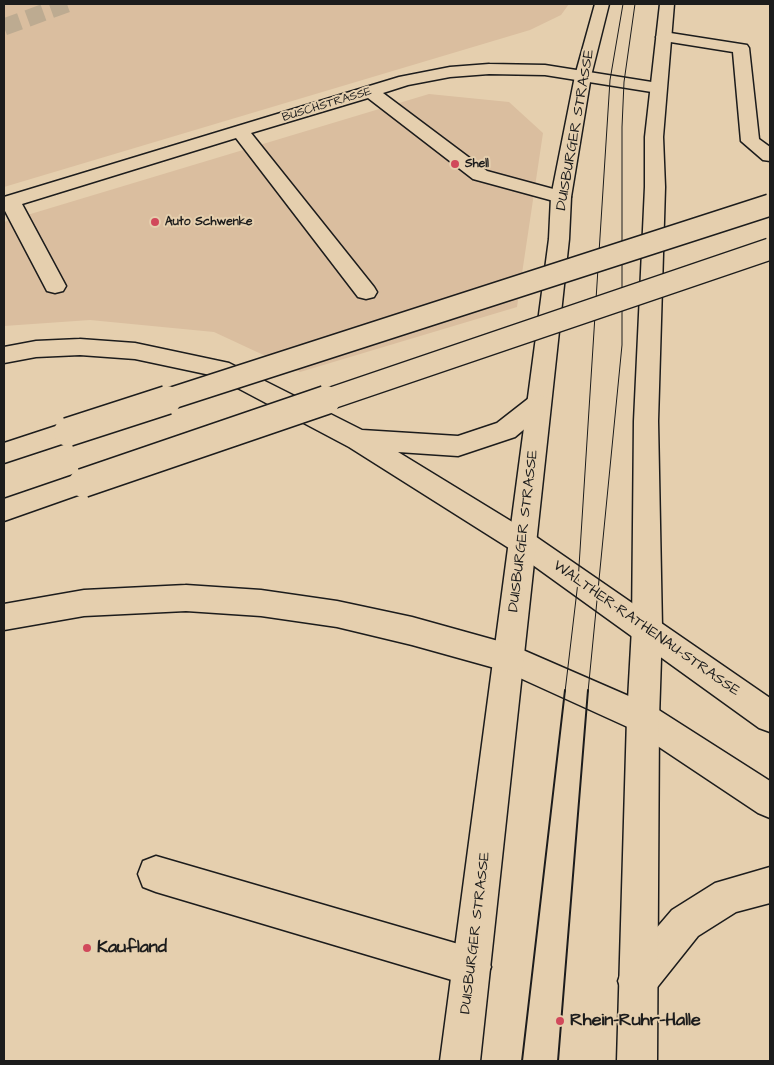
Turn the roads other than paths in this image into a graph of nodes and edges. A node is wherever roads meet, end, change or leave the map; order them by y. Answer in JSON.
{"nodes":[{"id":1,"x":602,"y":4,"type":"edge"},
{"id":2,"x":667,"y":4,"type":"edge"},
{"id":3,"x":664,"y":37,"type":"junction"},
{"id":4,"x":583,"y":76,"type":"junction"},
{"id":5,"x":658,"y":88,"type":"junction"},
{"id":6,"x":370,"y":92,"type":"junction"},
{"id":7,"x":240,"y":132,"type":"junction"},
{"id":8,"x":770,"y":156,"type":"edge"},
{"id":9,"x":561,"y":197,"type":"junction"},
{"id":10,"x":7,"y":202,"type":"edge"},
{"id":11,"x":770,"y":205,"type":"edge"},
{"id":12,"x":770,"y":249,"type":"edge"},
{"id":13,"x":55,"y":286,"type":"dead end"},
{"id":14,"x":366,"y":292,"type":"dead end"},
{"id":15,"x":4,"y":355,"type":"edge"},
{"id":16,"x":538,"y":404,"type":"junction"},
{"id":17,"x":358,"y":440,"type":"junction"},
{"id":18,"x":4,"y":453,"type":"edge"},
{"id":19,"x":4,"y":510,"type":"edge"},
{"id":20,"x":522,"y":542,"type":"junction"},
{"id":21,"x":4,"y":617,"type":"edge"},
{"id":22,"x":647,"y":628,"type":"junction"},
{"id":23,"x":509,"y":658,"type":"junction"},
{"id":24,"x":770,"y":717,"type":"edge"},
{"id":25,"x":642,"y":718,"type":"junction"},
{"id":26,"x":770,"y":801,"type":"edge"},
{"id":27,"x":156,"y":874,"type":"dead end"},
{"id":28,"x":770,"y":885,"type":"edge"},
{"id":29,"x":472,"y":967,"type":"junction"},
{"id":30,"x":637,"y":982,"type":"junction"},
{"id":31,"x":460,"y":1061,"type":"edge"},
{"id":32,"x":637,"y":1061,"type":"edge"}],
"edges":[{"from":1,"to":4,"type":"main road","name":"DUISBURGER STRASSE"},
{"from":2,"to":3,"type":"main road"},
{"from":3,"to":5,"type":"main road"},
{"from":3,"to":8,"type":"main road"},
{"from":4,"to":5,"type":"main road","name":"BUSCHSTRASSE"},
{"from":4,"to":6,"type":"main road","name":"BUSCHSTRASSE"},
{"from":4,"to":9,"type":"main road","name":"DUISBURGER STRASSE"},
{"from":5,"to":22,"type":"main road"},
{"from":6,"to":7,"type":"main road","name":"BUSCHSTRASSE"},
{"from":6,"to":9,"type":"main road"},
{"from":7,"to":10,"type":"main road","name":"BUSCHSTRASSE"},
{"from":7,"to":14,"type":"main road"},
{"from":9,"to":16,"type":"main road","name":"DUISBURGER STRASSE"},
{"from":10,"to":13,"type":"main road"},
{"from":11,"to":18,"type":"main road","bridge":true},
{"from":12,"to":19,"type":"main road","bridge":true},
{"from":15,"to":17,"type":"main road","name":"WALTHER-RATHENAU-STRASSE"},
{"from":16,"to":17,"type":"main road"},
{"from":16,"to":20,"type":"main road","name":"DUISBURGER STRASSE"},
{"from":17,"to":20,"type":"main road","name":"WALTHER-RATHENAU-STRASSE"},
{"from":20,"to":22,"type":"main road","name":"WALTHER-RATHENAU-STRASSE"},
{"from":20,"to":23,"type":"main road","name":"DUISBURGER STRASSE"},
{"from":21,"to":23,"type":"main road"},
{"from":22,"to":24,"type":"main road","name":"WALTHER-RATHENAU-STRASSE"},
{"from":22,"to":25,"type":"main road"},
{"from":23,"to":25,"type":"main road"},
{"from":23,"to":29,"type":"main road","name":"DUISBURGER STRASSE"},
{"from":25,"to":26,"type":"main road"},
{"from":25,"to":30,"type":"main road"},
{"from":27,"to":29,"type":"main road"},
{"from":28,"to":30,"type":"main road"},
{"from":29,"to":31,"type":"main road","name":"DUISBURGER STRASSE"},
{"from":30,"to":32,"type":"main road"}]}
